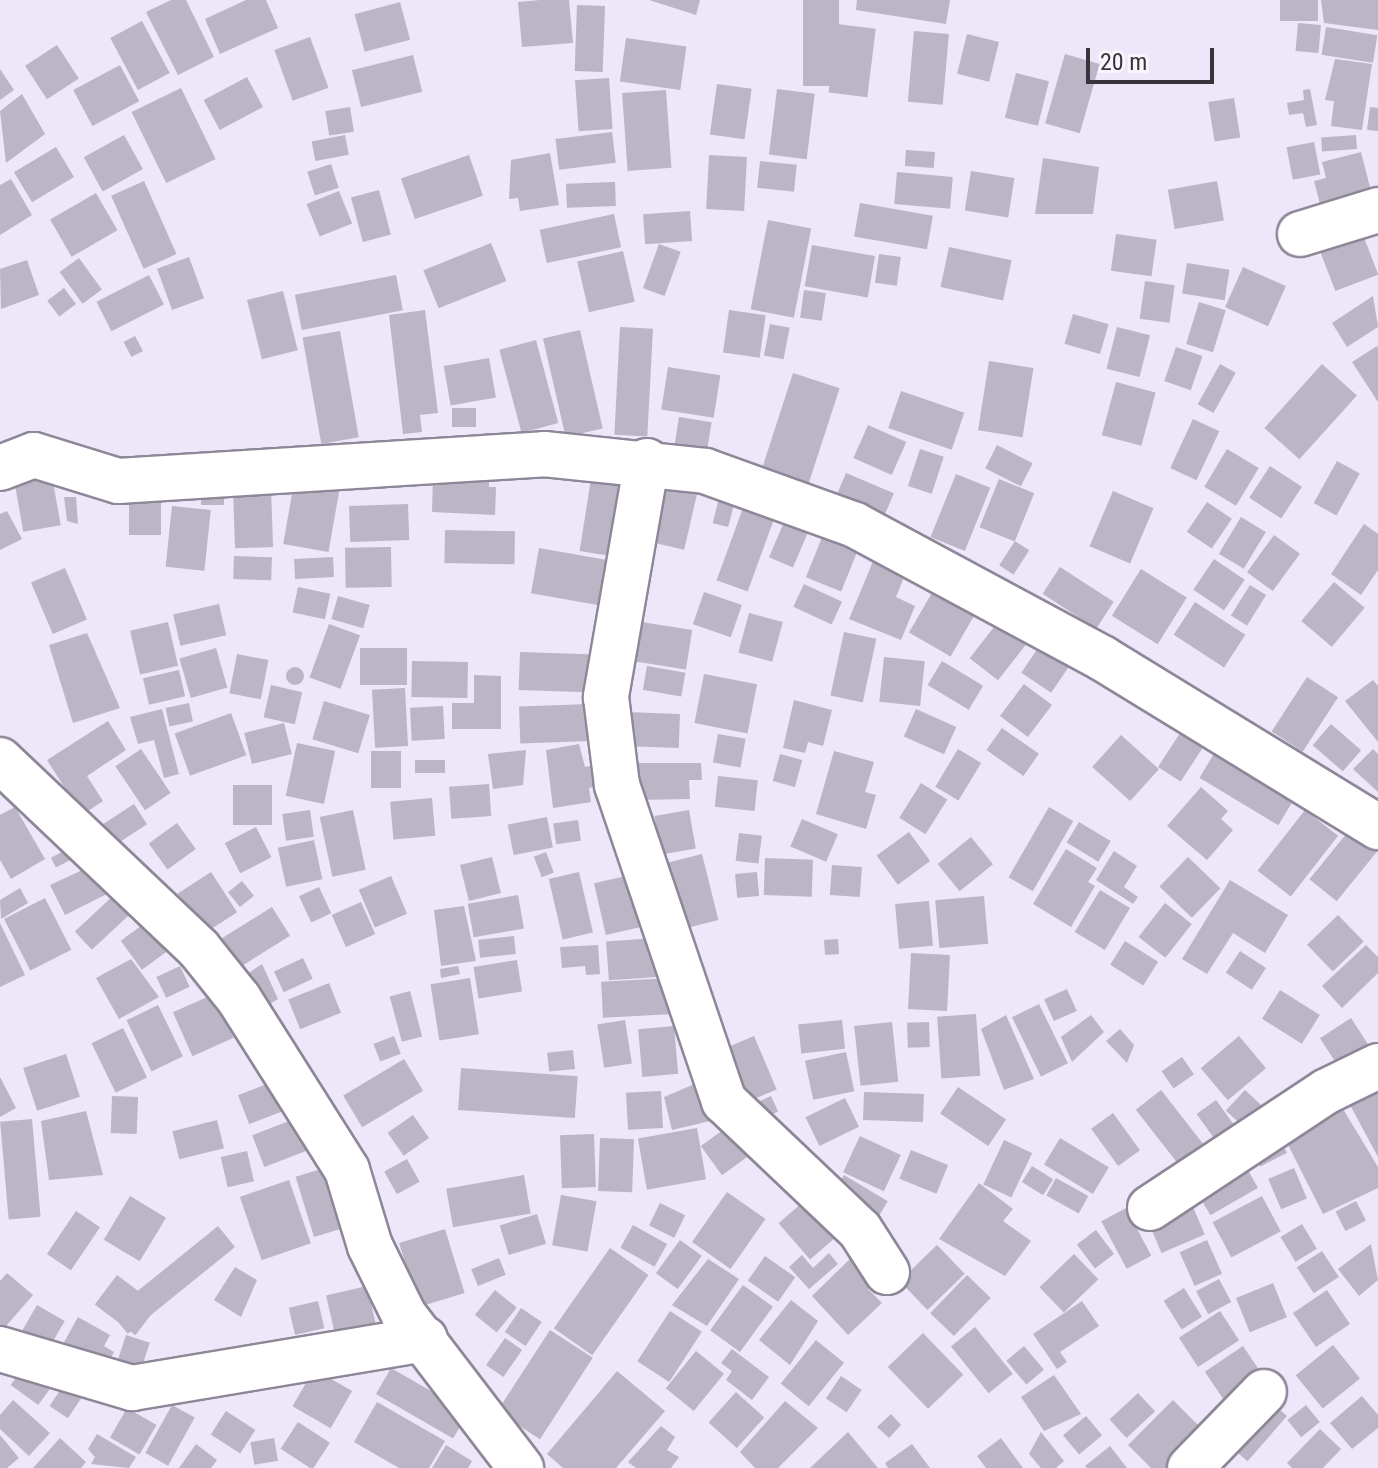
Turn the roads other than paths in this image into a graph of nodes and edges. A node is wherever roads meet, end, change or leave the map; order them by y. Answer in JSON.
{"nodes":[{"id":1,"x":1378,"y":210,"type":"edge"},
{"id":2,"x":1300,"y":234,"type":"dead end"},
{"id":3,"x":647,"y":461,"type":"junction"},
{"id":4,"x":0,"y":468,"type":"edge"},
{"id":5,"x":0,"y":760,"type":"edge"},
{"id":6,"x":1373,"y":815,"type":"edge"},
{"id":7,"x":1378,"y":1066,"type":"edge"},
{"id":8,"x":1150,"y":1208,"type":"dead end"},
{"id":9,"x":887,"y":1272,"type":"dead end"},
{"id":10,"x":425,"y":1339,"type":"junction"},
{"id":11,"x":0,"y":1349,"type":"edge"},
{"id":12,"x":1264,"y":1392,"type":"dead end"},
{"id":13,"x":521,"y":1468,"type":"edge"},
{"id":14,"x":1190,"y":1468,"type":"edge"}],
"edges":[{"from":1,"to":2,"type":"street"},
{"from":3,"to":4,"type":"street"},
{"from":3,"to":6,"type":"street"},
{"from":3,"to":9,"type":"street"},
{"from":5,"to":10,"type":"street"},
{"from":7,"to":8,"type":"street"},
{"from":10,"to":11,"type":"street"},
{"from":10,"to":13,"type":"street"},
{"from":12,"to":14,"type":"street"}]}
